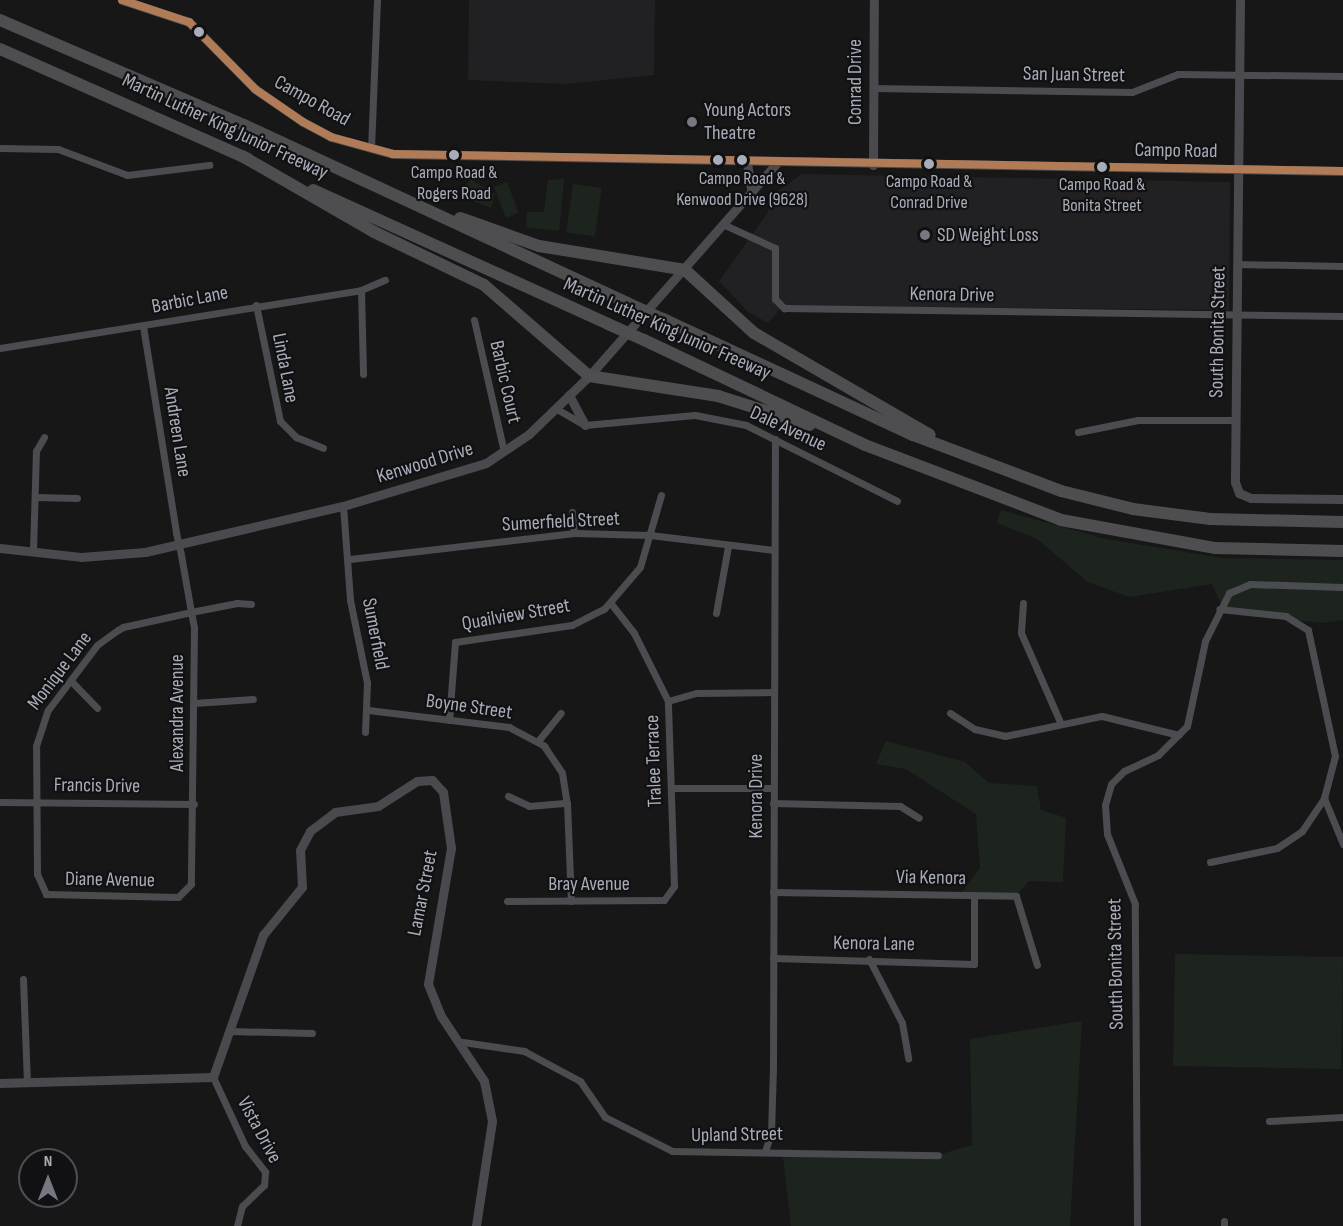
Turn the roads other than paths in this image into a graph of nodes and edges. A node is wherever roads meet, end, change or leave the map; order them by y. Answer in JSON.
{"nodes":[{"id":1,"x":122,"y":0,"type":"edge"},
{"id":2,"x":377,"y":0,"type":"edge"},
{"id":3,"x":874,"y":0,"type":"edge"},
{"id":4,"x":1240,"y":0,"type":"edge"},
{"id":5,"x":0,"y":20,"type":"edge"},
{"id":6,"x":0,"y":50,"type":"edge"},
{"id":7,"x":1239,"y":76,"type":"junction"},
{"id":8,"x":1343,"y":76,"type":"edge"},
{"id":9,"x":873,"y":88,"type":"junction"},
{"id":10,"x":0,"y":148,"type":"edge"},
{"id":11,"x":370,"y":149,"type":"junction"},
{"id":12,"x":242,"y":156,"type":"junction"},
{"id":13,"x":747,"y":163,"type":"junction"},
{"id":14,"x":776,"y":164,"type":"junction"},
{"id":15,"x":209,"y":165,"type":"dead end"},
{"id":16,"x":873,"y":165,"type":"junction"},
{"id":17,"x":1238,"y":170,"type":"junction"},
{"id":18,"x":1343,"y":171,"type":"edge"},
{"id":19,"x":752,"y":195,"type":"junction"},
{"id":20,"x":405,"y":200,"type":"junction"},
{"id":21,"x":727,"y":226,"type":"junction"},
{"id":22,"x":1237,"y":264,"type":"junction"},
{"id":23,"x":1343,"y":266,"type":"edge"},
{"id":24,"x":685,"y":270,"type":"junction"},
{"id":25,"x":384,"y":280,"type":"dead end"},
{"id":26,"x":361,"y":290,"type":"junction"},
{"id":27,"x":256,"y":305,"type":"junction"},
{"id":28,"x":1237,"y":315,"type":"junction"},
{"id":29,"x":1343,"y":316,"type":"edge"},
{"id":30,"x":474,"y":320,"type":"dead end"},
{"id":31,"x":142,"y":326,"type":"junction"},
{"id":32,"x":0,"y":348,"type":"edge"},
{"id":33,"x":363,"y":374,"type":"dead end"},
{"id":34,"x":589,"y":376,"type":"junction"},
{"id":35,"x":569,"y":395,"type":"junction"},
{"id":36,"x":555,"y":408,"type":"junction"},
{"id":37,"x":1235,"y":420,"type":"junction"},
{"id":38,"x":585,"y":425,"type":"junction"},
{"id":39,"x":1078,"y":432,"type":"dead end"},
{"id":40,"x":44,"y":437,"type":"dead end"},
{"id":41,"x":775,"y":439,"type":"junction"},
{"id":42,"x":865,"y":445,"type":"junction"},
{"id":43,"x":323,"y":448,"type":"dead end"},
{"id":44,"x":504,"y":452,"type":"junction"},
{"id":45,"x":972,"y":459,"type":"junction"},
{"id":46,"x":661,"y":495,"type":"dead end"},
{"id":47,"x":36,"y":497,"type":"junction"},
{"id":48,"x":77,"y":498,"type":"dead end"},
{"id":49,"x":1343,"y":499,"type":"edge"},
{"id":50,"x":897,"y":501,"type":"dead end"},
{"id":51,"x":343,"y":506,"type":"junction"},
{"id":52,"x":572,"y":512,"type":"dead end"},
{"id":53,"x":1343,"y":522,"type":"edge"},
{"id":54,"x":574,"y":533,"type":"junction"},
{"id":55,"x":650,"y":535,"type":"junction"},
{"id":56,"x":178,"y":543,"type":"junction"},
{"id":57,"x":728,"y":546,"type":"junction"},
{"id":58,"x":0,"y":548,"type":"edge"},
{"id":59,"x":774,"y":550,"type":"junction"},
{"id":60,"x":33,"y":551,"type":"junction"},
{"id":61,"x":1343,"y":551,"type":"edge"},
{"id":62,"x":350,"y":559,"type":"junction"},
{"id":63,"x":1343,"y":586,"type":"edge"},
{"id":64,"x":1023,"y":603,"type":"dead end"},
{"id":65,"x":251,"y":604,"type":"dead end"},
{"id":66,"x":611,"y":604,"type":"junction"},
{"id":67,"x":1219,"y":609,"type":"junction"},
{"id":68,"x":191,"y":612,"type":"junction"},
{"id":69,"x":716,"y":613,"type":"dead end"},
{"id":70,"x":72,"y":682,"type":"junction"},
{"id":71,"x":773,"y":692,"type":"junction"},
{"id":72,"x":253,"y":699,"type":"dead end"},
{"id":73,"x":668,"y":701,"type":"junction"},
{"id":74,"x":194,"y":704,"type":"junction"},
{"id":75,"x":97,"y":708,"type":"dead end"},
{"id":76,"x":368,"y":710,"type":"junction"},
{"id":77,"x":950,"y":712,"type":"dead end"},
{"id":78,"x":561,"y":713,"type":"dead end"},
{"id":79,"x":449,"y":720,"type":"junction"},
{"id":80,"x":1061,"y":724,"type":"junction"},
{"id":81,"x":365,"y":732,"type":"dead end"},
{"id":82,"x":1179,"y":735,"type":"junction"},
{"id":83,"x":538,"y":741,"type":"junction"},
{"id":84,"x":773,"y":788,"type":"junction"},
{"id":85,"x":672,"y":789,"type":"junction"},
{"id":86,"x":508,"y":796,"type":"dead end"},
{"id":87,"x":1324,"y":798,"type":"junction"},
{"id":88,"x":36,"y":801,"type":"junction"},
{"id":89,"x":0,"y":802,"type":"edge"},
{"id":90,"x":567,"y":803,"type":"junction"},
{"id":91,"x":773,"y":803,"type":"junction"},
{"id":92,"x":194,"y":804,"type":"junction"},
{"id":93,"x":919,"y":818,"type":"dead end"},
{"id":94,"x":1343,"y":844,"type":"edge"},
{"id":95,"x":1210,"y":862,"type":"dead end"},
{"id":96,"x":37,"y":874,"type":"joint"},
{"id":97,"x":191,"y":884,"type":"joint"},
{"id":98,"x":773,"y":892,"type":"junction"},
{"id":99,"x":974,"y":895,"type":"junction"},
{"id":100,"x":669,"y":897,"type":"joint"},
{"id":101,"x":507,"y":901,"type":"dead end"},
{"id":102,"x":571,"y":901,"type":"junction"},
{"id":103,"x":773,"y":958,"type":"junction"},
{"id":104,"x":869,"y":959,"type":"junction"},
{"id":105,"x":1037,"y":965,"type":"dead end"},
{"id":106,"x":23,"y":979,"type":"dead end"},
{"id":107,"x":229,"y":1031,"type":"junction"},
{"id":108,"x":312,"y":1033,"type":"dead end"},
{"id":109,"x":463,"y":1042,"type":"junction"},
{"id":110,"x":908,"y":1058,"type":"dead end"},
{"id":111,"x":213,"y":1077,"type":"junction"},
{"id":112,"x":0,"y":1083,"type":"edge"},
{"id":113,"x":27,"y":1083,"type":"junction"},
{"id":114,"x":1343,"y":1117,"type":"edge"},
{"id":115,"x":1269,"y":1121,"type":"dead end"},
{"id":116,"x":765,"y":1151,"type":"junction"},
{"id":117,"x":938,"y":1155,"type":"dead end"},
{"id":118,"x":237,"y":1226,"type":"edge"},
{"id":119,"x":476,"y":1226,"type":"edge"},
{"id":120,"x":1137,"y":1226,"type":"edge"}],
"edges":[{"from":1,"to":11,"type":"main road","name":"Campo Road"},
{"from":2,"to":11,"type":"street"},
{"from":3,"to":9,"type":"main road","name":"Conrad Drive"},
{"from":4,"to":7,"type":"main road","name":"South Bonita Street"},
{"from":5,"to":20,"type":"highway","name":"Martin Luther King Junior Freeway"},
{"from":6,"to":12,"type":"highway","name":"Martin Luther King Junior Freeway"},
{"from":7,"to":8,"type":"street","name":"San Juan Street"},
{"from":7,"to":9,"type":"street","name":"San Juan Street"},
{"from":7,"to":17,"type":"main road","name":"South Bonita Street"},
{"from":9,"to":16,"type":"main road","name":"Conrad Drive"},
{"from":10,"to":15,"type":"street"},
{"from":11,"to":13,"type":"main road","name":"Campo Road"},
{"from":12,"to":34,"type":"highway"},
{"from":12,"to":42,"type":"highway","name":"Martin Luther King Junior Freeway","bridge":true},
{"from":13,"to":14,"type":"main road","name":"Campo Road"},
{"from":13,"to":19,"type":"main road"},
{"from":14,"to":16,"type":"main road","name":"Campo Road"},
{"from":14,"to":19,"type":"main road","name":"Kenwood Drive"},
{"from":16,"to":17,"type":"main road","name":"Campo Road"},
{"from":17,"to":18,"type":"main road","name":"Campo Road"},
{"from":17,"to":22,"type":"main road","name":"South Bonita Street"},
{"from":19,"to":21,"type":"main road","name":"Kenwood Drive"},
{"from":20,"to":24,"type":"highway"},
{"from":20,"to":45,"type":"highway","name":"Martin Luther King Junior Freeway","bridge":true},
{"from":21,"to":24,"type":"main road","name":"Kenwood Drive"},
{"from":21,"to":28,"type":"street","name":"Kenora Drive"},
{"from":22,"to":23,"type":"street"},
{"from":22,"to":28,"type":"main road","name":"South Bonita Street"},
{"from":24,"to":34,"type":"main road","name":"Kenwood Drive"},
{"from":24,"to":45,"type":"highway"},
{"from":25,"to":26,"type":"street","name":"Barbic Lane"},
{"from":26,"to":27,"type":"street","name":"Barbic Lane"},
{"from":26,"to":33,"type":"street"},
{"from":27,"to":31,"type":"street","name":"Barbic Lane"},
{"from":27,"to":43,"type":"street","name":"Linda Lane"},
{"from":28,"to":29,"type":"street"},
{"from":28,"to":37,"type":"main road","name":"South Bonita Street"},
{"from":30,"to":44,"type":"street","name":"Barbic Court"},
{"from":31,"to":32,"type":"street","name":"Barbic Lane"},
{"from":31,"to":56,"type":"street","name":"Andreen Lane"},
{"from":34,"to":35,"type":"main road","name":"Kenwood Drive"},
{"from":34,"to":42,"type":"highway"},
{"from":35,"to":36,"type":"main road","name":"Kenwood Drive"},
{"from":35,"to":38,"type":"main road"},
{"from":36,"to":38,"type":"street"},
{"from":36,"to":44,"type":"main road","name":"Kenwood Drive"},
{"from":37,"to":39,"type":"street"},
{"from":37,"to":49,"type":"main road","name":"South Bonita Street"},
{"from":38,"to":41,"type":"street","name":"Dale Avenue"},
{"from":40,"to":47,"type":"street"},
{"from":41,"to":50,"type":"street","name":"Dale Avenue"},
{"from":41,"to":59,"type":"street","name":"Kenora Drive"},
{"from":42,"to":61,"type":"highway","name":"Martin Luther King Junior Freeway"},
{"from":44,"to":51,"type":"main road","name":"Kenwood Drive"},
{"from":45,"to":53,"type":"highway","name":"Martin Luther King Junior Freeway"},
{"from":46,"to":55,"type":"street","name":"Quailview Street"},
{"from":47,"to":48,"type":"street"},
{"from":47,"to":60,"type":"street"},
{"from":51,"to":56,"type":"main road","name":"Kenwood Drive"},
{"from":51,"to":62,"type":"street","name":"Sumerfield"},
{"from":52,"to":54,"type":"street"},
{"from":54,"to":55,"type":"street","name":"Sumerfield Street"},
{"from":54,"to":62,"type":"street","name":"Sumerfield Street"},
{"from":55,"to":57,"type":"street","name":"Sumerfield Street"},
{"from":55,"to":66,"type":"street","name":"Quailview Street"},
{"from":56,"to":60,"type":"main road","name":"Kenwood Drive"},
{"from":56,"to":68,"type":"street","name":"Alexandra Avenue"},
{"from":57,"to":59,"type":"street","name":"Sumerfield Street"},
{"from":57,"to":69,"type":"street"},
{"from":58,"to":60,"type":"main road","name":"Kenwood Drive"},
{"from":59,"to":71,"type":"street","name":"Kenora Drive"},
{"from":62,"to":76,"type":"street","name":"Sumerfield"},
{"from":63,"to":67,"type":"street"},
{"from":64,"to":80,"type":"street"},
{"from":65,"to":68,"type":"street","name":"Monique Lane"},
{"from":66,"to":73,"type":"street","name":"Tralee Terrace"},
{"from":66,"to":79,"type":"street","name":"Quailview Street"},
{"from":67,"to":82,"type":"street","name":"South Bonita Street"},
{"from":67,"to":87,"type":"street"},
{"from":68,"to":70,"type":"street","name":"Monique Lane"},
{"from":68,"to":74,"type":"street","name":"Alexandra Avenue"},
{"from":70,"to":75,"type":"street"},
{"from":70,"to":88,"type":"street","name":"Monique Lane"},
{"from":71,"to":73,"type":"street"},
{"from":71,"to":84,"type":"street","name":"Kenora Drive"},
{"from":72,"to":74,"type":"street"},
{"from":73,"to":85,"type":"street","name":"Tralee Terrace"},
{"from":74,"to":92,"type":"street","name":"Alexandra Avenue"},
{"from":76,"to":79,"type":"street","name":"Boyne Street"},
{"from":76,"to":81,"type":"street","name":"Sumerfield"},
{"from":77,"to":80,"type":"street"},
{"from":78,"to":83,"type":"street"},
{"from":79,"to":83,"type":"street","name":"Boyne Street"},
{"from":80,"to":82,"type":"street"},
{"from":82,"to":120,"type":"street","name":"South Bonita Street"},
{"from":83,"to":90,"type":"street","name":"Boyne Street"},
{"from":84,"to":85,"type":"street"},
{"from":84,"to":91,"type":"street","name":"Kenora Drive"},
{"from":85,"to":100,"type":"street","name":"Tralee Terrace"},
{"from":86,"to":90,"type":"street"},
{"from":87,"to":94,"type":"street"},
{"from":87,"to":95,"type":"street"},
{"from":88,"to":89,"type":"street","name":"Francis Drive"},
{"from":88,"to":92,"type":"street","name":"Francis Drive"},
{"from":88,"to":96,"type":"street","name":"Monique Lane"},
{"from":90,"to":102,"type":"street","name":"Boyne Street"},
{"from":91,"to":93,"type":"street"},
{"from":91,"to":98,"type":"street","name":"Kenora Drive"},
{"from":92,"to":97,"type":"street","name":"Alexandra Avenue"},
{"from":96,"to":97,"type":"street","name":"Diane Avenue"},
{"from":98,"to":99,"type":"street","name":"Via Kenora"},
{"from":98,"to":103,"type":"street","name":"Kenora Drive"},
{"from":99,"to":104,"type":"street","name":"Kenora Lane"},
{"from":99,"to":105,"type":"street","name":"Via Kenora"},
{"from":100,"to":102,"type":"street","name":"Bray Avenue"},
{"from":101,"to":102,"type":"street","name":"Bray Avenue"},
{"from":103,"to":104,"type":"street","name":"Kenora Lane"},
{"from":103,"to":116,"type":"street","name":"Kenora Drive"},
{"from":104,"to":110,"type":"street"},
{"from":106,"to":113,"type":"street"},
{"from":107,"to":108,"type":"street"},
{"from":107,"to":109,"type":"main road","name":"Lamar Street"},
{"from":107,"to":111,"type":"main road","name":"Lamar Street"},
{"from":109,"to":116,"type":"street","name":"Upland Street"},
{"from":109,"to":119,"type":"main road","name":"Lamar Street"},
{"from":111,"to":113,"type":"main road"},
{"from":111,"to":118,"type":"street","name":"Vista Drive"},
{"from":112,"to":113,"type":"main road"},
{"from":114,"to":115,"type":"street"},
{"from":116,"to":117,"type":"street","name":"Upland Street"}]}
